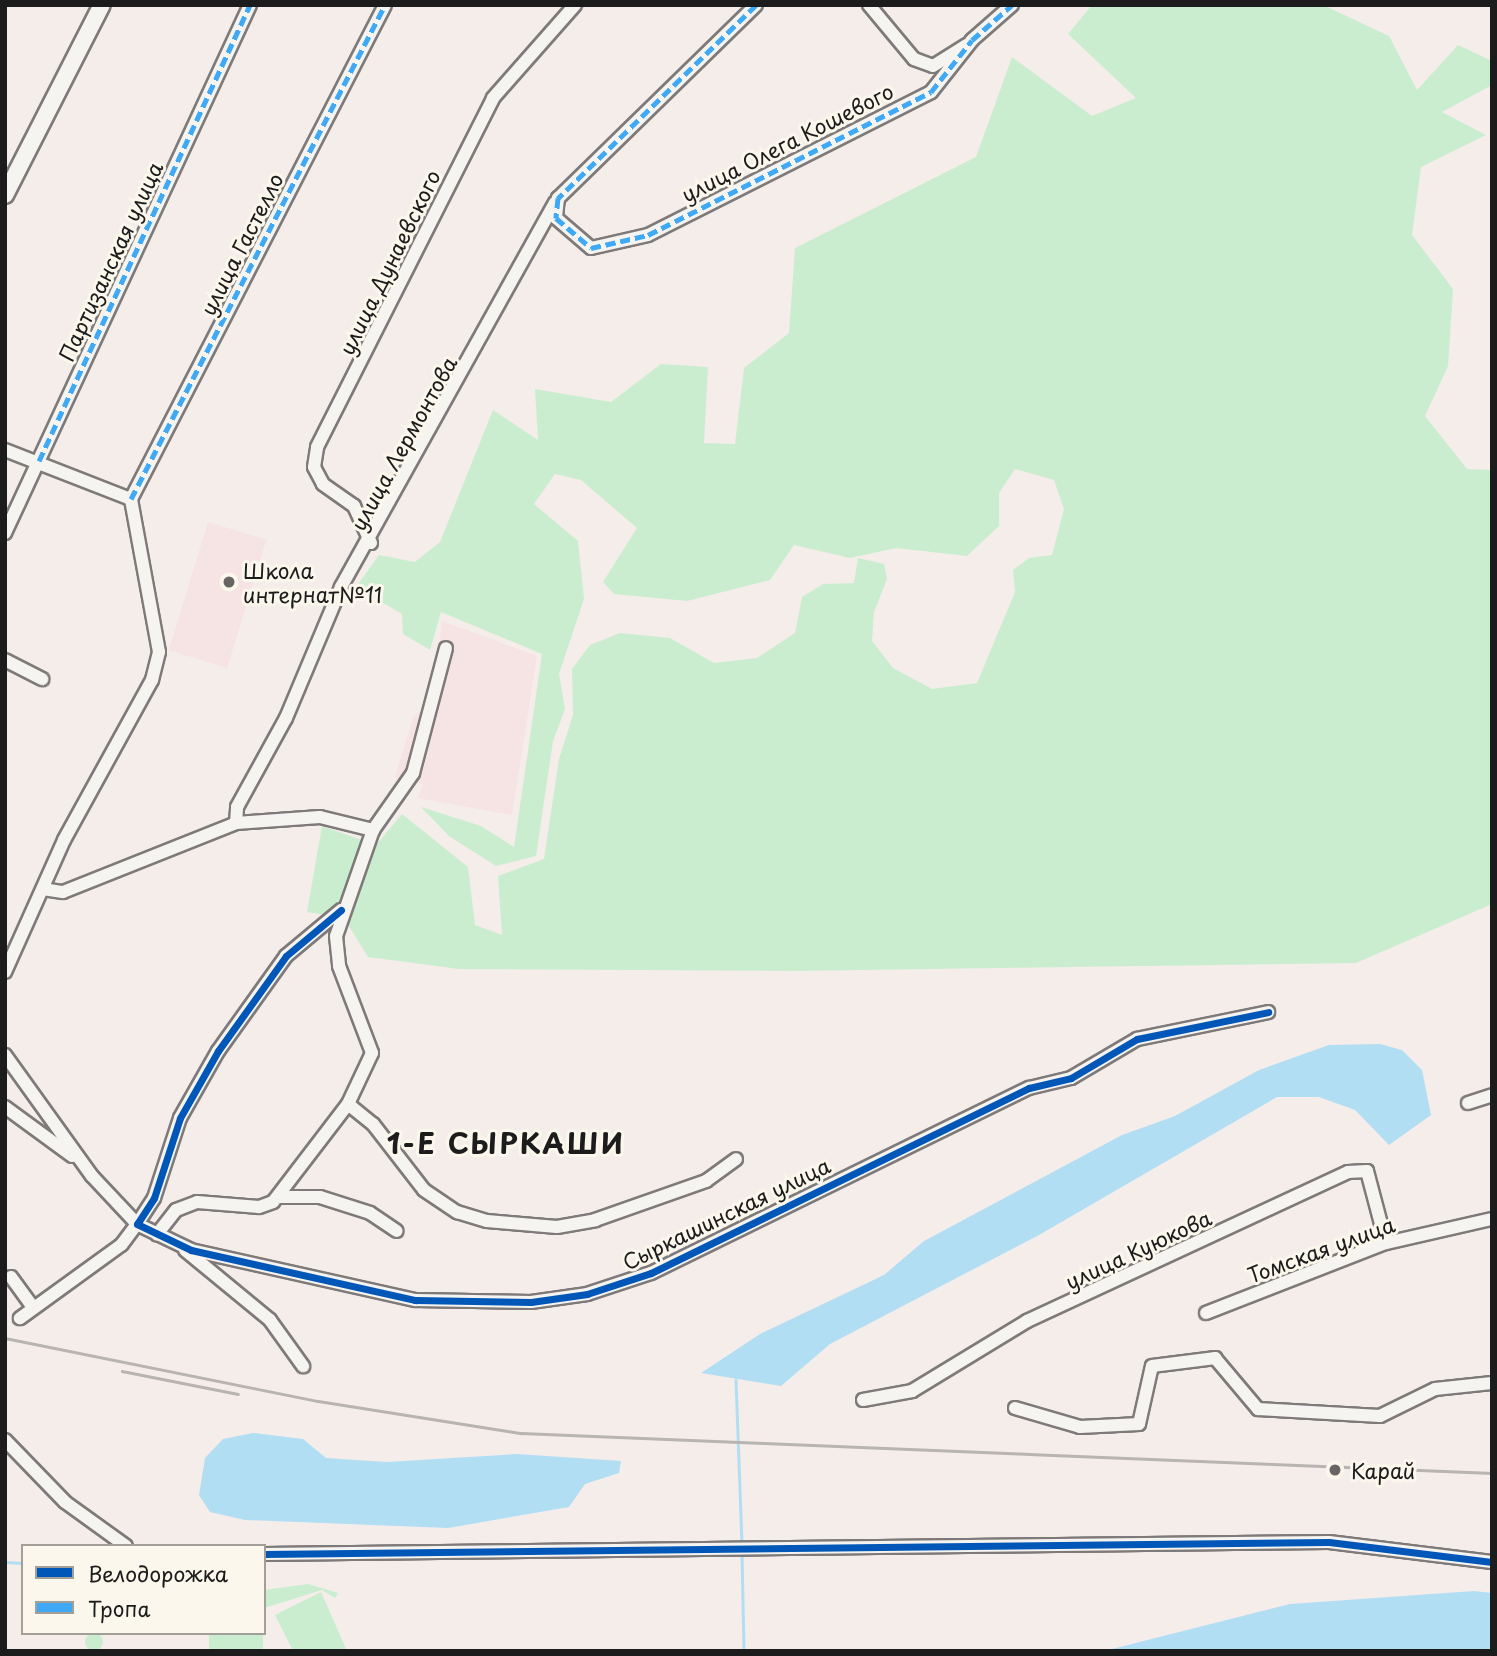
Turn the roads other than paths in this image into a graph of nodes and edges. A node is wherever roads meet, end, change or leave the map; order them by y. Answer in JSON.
{"nodes":[{"id":1,"x":102,"y":5,"type":"edge"},
{"id":2,"x":250,"y":5,"type":"edge"},
{"id":3,"x":385,"y":5,"type":"edge"},
{"id":4,"x":575,"y":5,"type":"edge"},
{"id":5,"x":756,"y":5,"type":"edge"},
{"id":6,"x":869,"y":5,"type":"edge"},
{"id":7,"x":1012,"y":5,"type":"edge"},
{"id":8,"x":972,"y":40,"type":"junction"},
{"id":9,"x":5,"y":195,"type":"edge"},
{"id":10,"x":558,"y":198,"type":"junction"},
{"id":11,"x":5,"y":450,"type":"edge"},
{"id":12,"x":39,"y":461,"type":"junction"},
{"id":13,"x":131,"y":499,"type":"junction"},
{"id":14,"x":5,"y":533,"type":"edge"},
{"id":15,"x":371,"y":543,"type":"junction"},
{"id":16,"x":446,"y":648,"type":"dead end"},
{"id":17,"x":5,"y":660,"type":"edge"},
{"id":18,"x":42,"y":679,"type":"dead end"},
{"id":19,"x":236,"y":823,"type":"junction"},
{"id":20,"x":373,"y":830,"type":"junction"},
{"id":21,"x":43,"y":888,"type":"junction"},
{"id":22,"x":341,"y":910,"type":"junction"},
{"id":23,"x":5,"y":972,"type":"edge"},
{"id":24,"x":1268,"y":1012,"type":"dead end"},
{"id":25,"x":5,"y":1055,"type":"edge"},
{"id":26,"x":1492,"y":1096,"type":"edge"},
{"id":27,"x":1468,"y":1103,"type":"dead end"},
{"id":28,"x":348,"y":1104,"type":"junction"},
{"id":29,"x":5,"y":1107,"type":"edge"},
{"id":30,"x":736,"y":1159,"type":"dead end"},
{"id":31,"x":81,"y":1162,"type":"junction"},
{"id":32,"x":278,"y":1198,"type":"junction"},
{"id":33,"x":1492,"y":1219,"type":"edge"},
{"id":34,"x":137,"y":1224,"type":"junction"},
{"id":35,"x":397,"y":1231,"type":"dead end"},
{"id":36,"x":157,"y":1234,"type":"junction"},
{"id":37,"x":1386,"y":1243,"type":"junction"},
{"id":38,"x":180,"y":1245,"type":"junction"},
{"id":39,"x":11,"y":1276,"type":"dead end"},
{"id":40,"x":32,"y":1306,"type":"junction"},
{"id":41,"x":1206,"y":1312,"type":"dead end"},
{"id":42,"x":20,"y":1318,"type":"dead end"},
{"id":43,"x":303,"y":1366,"type":"dead end"},
{"id":44,"x":1492,"y":1383,"type":"edge"},
{"id":45,"x":863,"y":1399,"type":"dead end"},
{"id":46,"x":1015,"y":1408,"type":"dead end"},
{"id":47,"x":5,"y":1440,"type":"edge"},
{"id":48,"x":123,"y":1544,"type":"edge"},
{"id":49,"x":266,"y":1554,"type":"edge"},
{"id":50,"x":1492,"y":1562,"type":"edge"}],
"edges":[{"from":1,"to":9,"type":"main road"},
{"from":2,"to":12,"type":"street","name":"Партизанская улица"},
{"from":3,"to":13,"type":"street","name":"улица Гастелло"},
{"from":4,"to":15,"type":"street","name":"улица Дунаевского"},
{"from":5,"to":10,"type":"street","name":"улица Лермонтова"},
{"from":6,"to":8,"type":"street"},
{"from":7,"to":8,"type":"street","name":"улица Олега Кошевого"},
{"from":8,"to":10,"type":"street","name":"улица Олега Кошевого"},
{"from":10,"to":15,"type":"street","name":"улица Лермонтова"},
{"from":11,"to":12,"type":"street"},
{"from":12,"to":13,"type":"street"},
{"from":12,"to":14,"type":"street","name":"Партизанская улица"},
{"from":13,"to":21,"type":"street"},
{"from":15,"to":19,"type":"street","name":"улица Лермонтова"},
{"from":16,"to":20,"type":"street"},
{"from":17,"to":18,"type":"street"},
{"from":19,"to":20,"type":"street"},
{"from":19,"to":21,"type":"street"},
{"from":20,"to":22,"type":"street"},
{"from":21,"to":23,"type":"street"},
{"from":22,"to":28,"type":"street"},
{"from":22,"to":34,"type":"street"},
{"from":24,"to":38,"type":"street","name":"Сыркашинская улица"},
{"from":25,"to":31,"type":"street"},
{"from":26,"to":27,"type":"street"},
{"from":28,"to":30,"type":"street"},
{"from":28,"to":32,"type":"street"},
{"from":29,"to":31,"type":"street"},
{"from":31,"to":34,"type":"street"},
{"from":32,"to":35,"type":"street"},
{"from":32,"to":36,"type":"street"},
{"from":33,"to":37,"type":"street","name":"Томская улица"},
{"from":34,"to":36,"type":"street","name":"Сыркашинская улица"},
{"from":34,"to":40,"type":"street"},
{"from":36,"to":38,"type":"street","name":"Сыркашинская улица"},
{"from":37,"to":41,"type":"street","name":"Томская улица"},
{"from":37,"to":45,"type":"street","name":"улица Куюкова"},
{"from":38,"to":43,"type":"street"},
{"from":39,"to":40,"type":"street"},
{"from":40,"to":42,"type":"street"},
{"from":44,"to":46,"type":"street"},
{"from":47,"to":48,"type":"street"},
{"from":49,"to":50,"type":"street"}]}
